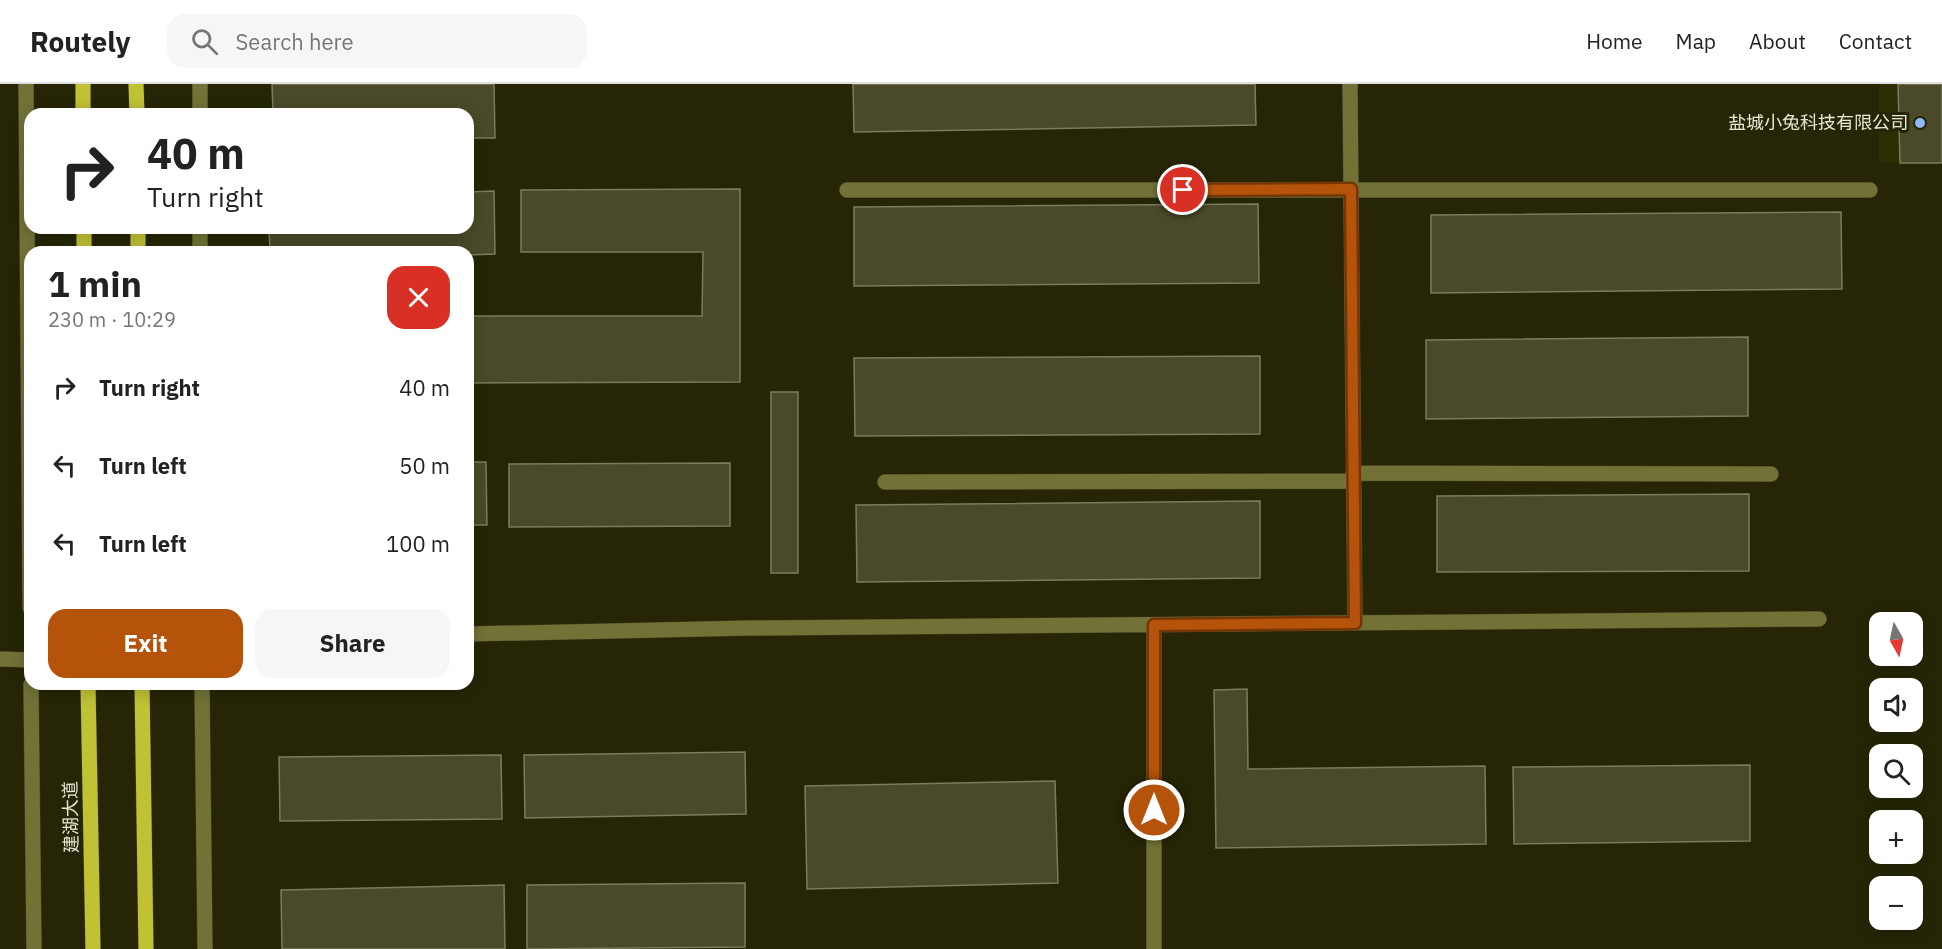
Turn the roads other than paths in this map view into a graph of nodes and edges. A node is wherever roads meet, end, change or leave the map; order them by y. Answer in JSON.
{"nodes":[{"id":1,"x":26,"y":84,"type":"edge"},
{"id":2,"x":83,"y":84,"type":"edge"},
{"id":3,"x":136,"y":84,"type":"edge"},
{"id":4,"x":200,"y":84,"type":"edge"},
{"id":5,"x":1350,"y":84,"type":"edge"},
{"id":6,"x":26,"y":108,"type":"edge"},
{"id":7,"x":83,"y":108,"type":"edge"},
{"id":8,"x":137,"y":108,"type":"edge"},
{"id":9,"x":200,"y":108,"type":"edge"},
{"id":10,"x":1351,"y":189,"type":"junction"},
{"id":11,"x":847,"y":190,"type":"dead end"},
{"id":12,"x":1870,"y":190,"type":"dead end"},
{"id":13,"x":1771,"y":474,"type":"dead end"},
{"id":14,"x":1354,"y":477,"type":"junction"},
{"id":15,"x":885,"y":482,"type":"dead end"},
{"id":16,"x":1819,"y":619,"type":"dead end"},
{"id":17,"x":1355,"y":623,"type":"junction"},
{"id":18,"x":1154,"y":625,"type":"junction"},
{"id":19,"x":474,"y":634,"type":"edge"},
{"id":20,"x":0,"y":659,"type":"edge"},
{"id":21,"x":24,"y":660,"type":"edge"},
{"id":22,"x":31,"y":690,"type":"edge"},
{"id":23,"x":88,"y":690,"type":"edge"},
{"id":24,"x":142,"y":690,"type":"edge"},
{"id":25,"x":202,"y":690,"type":"edge"},
{"id":26,"x":34,"y":949,"type":"edge"},
{"id":27,"x":93,"y":949,"type":"edge"},
{"id":28,"x":146,"y":949,"type":"edge"},
{"id":29,"x":205,"y":949,"type":"edge"},
{"id":30,"x":1154,"y":949,"type":"edge"}],
"edges":[{"from":1,"to":6,"type":"street"},
{"from":2,"to":7,"type":"main road"},
{"from":3,"to":8,"type":"main road"},
{"from":4,"to":9,"type":"street"},
{"from":5,"to":10,"type":"street"},
{"from":10,"to":11,"type":"street"},
{"from":10,"to":12,"type":"street"},
{"from":10,"to":14,"type":"street"},
{"from":13,"to":14,"type":"street"},
{"from":14,"to":15,"type":"street"},
{"from":14,"to":17,"type":"street"},
{"from":16,"to":17,"type":"street"},
{"from":17,"to":18,"type":"street"},
{"from":18,"to":19,"type":"street"},
{"from":18,"to":30,"type":"street"},
{"from":20,"to":21,"type":"street"},
{"from":22,"to":26,"type":"street"},
{"from":23,"to":27,"type":"main road","name":"建湖大道"},
{"from":24,"to":28,"type":"main road"},
{"from":25,"to":29,"type":"street"}]}
